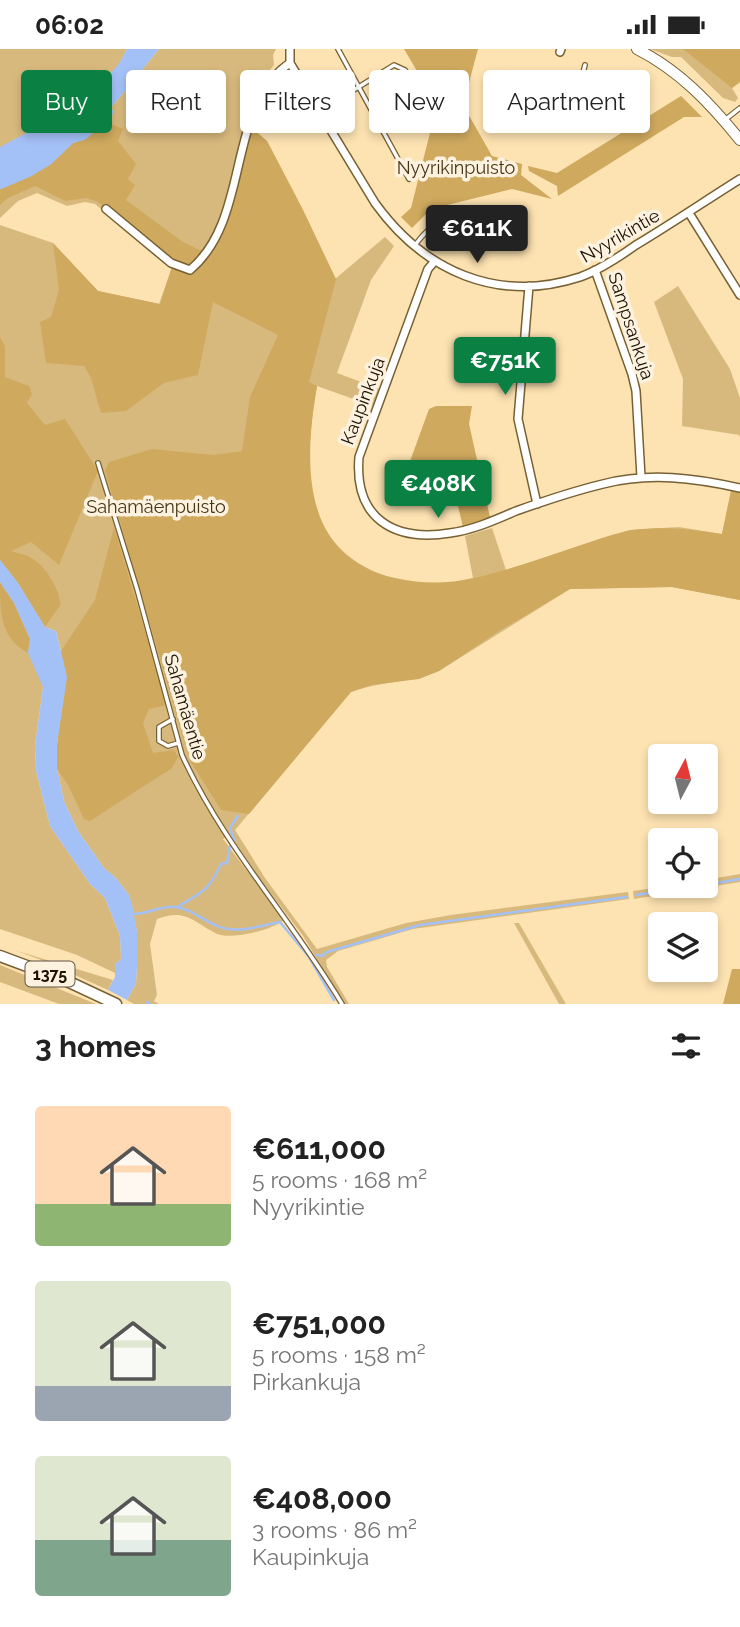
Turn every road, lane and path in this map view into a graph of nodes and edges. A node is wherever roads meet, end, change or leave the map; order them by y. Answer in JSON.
{"nodes":[{"id":1,"x":290,"y":49,"type":"edge"},
{"id":2,"x":338,"y":49,"type":"edge"},
{"id":3,"x":636,"y":49,"type":"edge"},
{"id":4,"x":290,"y":63,"type":"junction"},
{"id":5,"x":585,"y":65,"type":"dead end"},
{"id":6,"x":294,"y":70,"type":"edge"},
{"id":7,"x":384,"y":70,"type":"edge"},
{"id":8,"x":405,"y":70,"type":"edge"},
{"id":9,"x":584,"y":70,"type":"edge"},
{"id":10,"x":369,"y":80,"type":"edge"},
{"id":11,"x":358,"y":87,"type":"junction"},
{"id":12,"x":355,"y":89,"type":"edge"},
{"id":13,"x":740,"y":108,"type":"edge"},
{"id":14,"x":724,"y":120,"type":"junction"},
{"id":15,"x":333,"y":133,"type":"edge"},
{"id":16,"x":740,"y":140,"type":"edge"},
{"id":17,"x":409,"y":179,"type":"dead end"},
{"id":18,"x":740,"y":179,"type":"edge"},
{"id":19,"x":106,"y":209,"type":"dead end"},
{"id":20,"x":476,"y":210,"type":"dead end"},
{"id":21,"x":689,"y":213,"type":"junction"},
{"id":22,"x":414,"y":247,"type":"junction"},
{"id":23,"x":434,"y":262,"type":"junction"},
{"id":24,"x":595,"y":270,"type":"junction"},
{"id":25,"x":529,"y":286,"type":"junction"},
{"id":26,"x":740,"y":295,"type":"edge"},
{"id":27,"x":98,"y":463,"type":"dead end"},
{"id":28,"x":641,"y":477,"type":"junction"},
{"id":29,"x":737,"y":487,"type":"edge"},
{"id":30,"x":537,"y":503,"type":"junction"},
{"id":31,"x":173,"y":719,"type":"junction"},
{"id":32,"x":179,"y":743,"type":"junction"},
{"id":33,"x":0,"y":956,"type":"edge"},
{"id":34,"x":116,"y":1004,"type":"edge"},
{"id":35,"x":342,"y":1004,"type":"edge"}],
"edges":[{"from":1,"to":4,"type":"street"},
{"from":2,"to":11,"type":"lane"},
{"from":3,"to":14,"type":"street"},
{"from":4,"to":6,"type":"street","name":"Nyyrikintie"},
{"from":4,"to":19,"type":"street"},
{"from":5,"to":9,"type":"lane"},
{"from":7,"to":8,"type":"lane"},
{"from":10,"to":11,"type":"lane"},
{"from":11,"to":12,"type":"lane"},
{"from":11,"to":17,"type":"lane"},
{"from":13,"to":14,"type":"lane"},
{"from":14,"to":16,"type":"street"},
{"from":15,"to":22,"type":"street","name":"Nyyrikintie"},
{"from":18,"to":21,"type":"street","name":"Nyyrikintie"},
{"from":20,"to":22,"type":"lane"},
{"from":21,"to":24,"type":"street","name":"Nyyrikintie"},
{"from":21,"to":26,"type":"street"},
{"from":22,"to":23,"type":"street","name":"Nyyrikintie"},
{"from":23,"to":25,"type":"street","name":"Nyyrikintie"},
{"from":23,"to":30,"type":"street","name":"Kaupinkuja"},
{"from":24,"to":25,"type":"street","name":"Nyyrikintie"},
{"from":24,"to":28,"type":"street","name":"Sampsankuja"},
{"from":25,"to":30,"type":"street"},
{"from":27,"to":31,"type":"lane","name":"Sahamäentie"},
{"from":28,"to":29,"type":"street","name":"Kaupinkuja"},
{"from":28,"to":30,"type":"street","name":"Kaupinkuja"},
{"from":31,"to":32,"type":"lane","name":"Sahamäentie"},
{"from":31,"to":32,"type":"lane"},
{"from":32,"to":35,"type":"lane","name":"Sahamäentie"},
{"from":33,"to":34,"type":"main road","number":"1375"}]}
